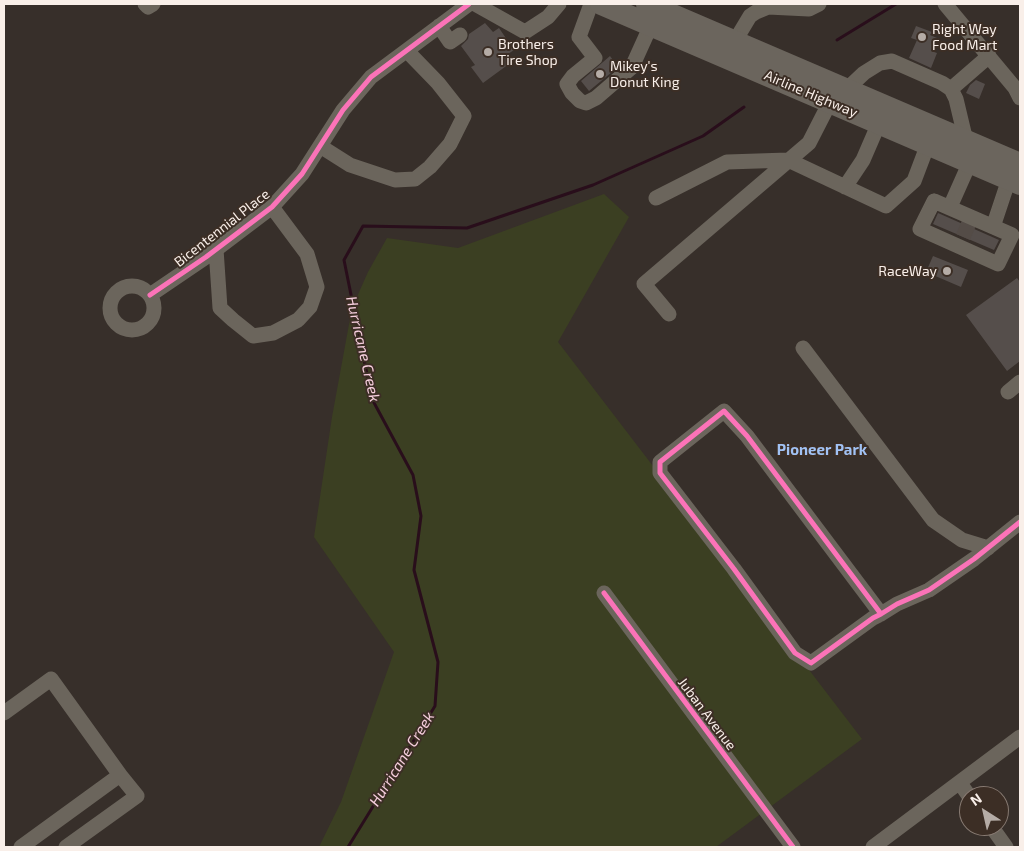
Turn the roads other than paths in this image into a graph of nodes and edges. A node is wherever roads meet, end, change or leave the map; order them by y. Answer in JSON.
{"nodes":[{"id":1,"x":145,"y":4,"type":"edge"},
{"id":2,"x":153,"y":4,"type":"edge"},
{"id":3,"x":469,"y":4,"type":"edge"},
{"id":4,"x":475,"y":4,"type":"edge"},
{"id":5,"x":558,"y":4,"type":"edge"},
{"id":6,"x":591,"y":4,"type":"edge"},
{"id":7,"x":601,"y":4,"type":"edge"},
{"id":8,"x":819,"y":4,"type":"edge"},
{"id":9,"x":945,"y":4,"type":"edge"},
{"id":10,"x":652,"y":10,"type":"edge"},
{"id":11,"x":440,"y":26,"type":"junction"},
{"id":12,"x":735,"y":41,"type":"junction"},
{"id":13,"x":450,"y":42,"type":"dead end"},
{"id":14,"x":407,"y":51,"type":"junction"},
{"id":15,"x":988,"y":56,"type":"junction"},
{"id":16,"x":951,"y":89,"type":"junction"},
{"id":17,"x":838,"y":92,"type":"junction"},
{"id":18,"x":1020,"y":98,"type":"edge"},
{"id":19,"x":879,"y":123,"type":"junction"},
{"id":20,"x":928,"y":144,"type":"junction"},
{"id":21,"x":320,"y":146,"type":"junction"},
{"id":22,"x":968,"y":151,"type":"junction"},
{"id":23,"x":788,"y":160,"type":"junction"},
{"id":24,"x":1017,"y":173,"type":"edge"},
{"id":25,"x":846,"y":187,"type":"junction"},
{"id":26,"x":656,"y":198,"type":"dead end"},
{"id":27,"x":272,"y":207,"type":"junction"},
{"id":28,"x":950,"y":208,"type":"junction"},
{"id":29,"x":993,"y":227,"type":"junction"},
{"id":30,"x":216,"y":250,"type":"junction"},
{"id":31,"x":150,"y":295,"type":"dead end"},
{"id":32,"x":669,"y":314,"type":"dead end"},
{"id":33,"x":803,"y":348,"type":"dead end"},
{"id":34,"x":1020,"y":382,"type":"edge"},
{"id":35,"x":1008,"y":392,"type":"dead end"},
{"id":36,"x":1020,"y":522,"type":"edge"},
{"id":37,"x":988,"y":548,"type":"junction"},
{"id":38,"x":604,"y":593,"type":"dead end"},
{"id":39,"x":880,"y":614,"type":"junction"},
{"id":40,"x":4,"y":713,"type":"edge"},
{"id":41,"x":1020,"y":737,"type":"edge"},
{"id":42,"x":120,"y":774,"type":"junction"},
{"id":43,"x":960,"y":783,"type":"junction"},
{"id":44,"x":962,"y":786,"type":"edge"},
{"id":45,"x":998,"y":836,"type":"edge"},
{"id":46,"x":21,"y":847,"type":"edge"},
{"id":47,"x":66,"y":847,"type":"edge"},
{"id":48,"x":792,"y":847,"type":"edge"},
{"id":49,"x":872,"y":847,"type":"edge"},
{"id":50,"x":1006,"y":847,"type":"edge"}],
"edges":[{"from":1,"to":2,"type":"street"},
{"from":3,"to":11,"type":"street","name":"Bicentennial Place"},
{"from":4,"to":5,"type":"street"},
{"from":6,"to":10,"type":"street"},
{"from":7,"to":10,"type":"highway","name":"Airline Highway"},
{"from":8,"to":12,"type":"street"},
{"from":9,"to":15,"type":"street"},
{"from":10,"to":12,"type":"highway","name":"Airline Highway"},
{"from":10,"to":17,"type":"highway","name":"Airline Highway"},
{"from":11,"to":13,"type":"street"},
{"from":11,"to":14,"type":"street","name":"Bicentennial Place"},
{"from":12,"to":17,"type":"highway","name":"Airline Highway"},
{"from":14,"to":21,"type":"street","name":"Bicentennial Place"},
{"from":14,"to":21,"type":"street"},
{"from":15,"to":16,"type":"street"},
{"from":15,"to":18,"type":"street"},
{"from":16,"to":17,"type":"street"},
{"from":16,"to":22,"type":"street"},
{"from":17,"to":19,"type":"highway","name":"Airline Highway"},
{"from":17,"to":22,"type":"highway","name":"Airline Highway"},
{"from":17,"to":23,"type":"street"},
{"from":19,"to":20,"type":"highway","name":"Airline Highway"},
{"from":19,"to":25,"type":"street"},
{"from":20,"to":22,"type":"highway","name":"Airline Highway"},
{"from":20,"to":25,"type":"street"},
{"from":21,"to":27,"type":"street","name":"Bicentennial Place"},
{"from":22,"to":24,"type":"highway","name":"Airline Highway"},
{"from":22,"to":28,"type":"street"},
{"from":23,"to":25,"type":"street"},
{"from":23,"to":26,"type":"street"},
{"from":23,"to":32,"type":"street"},
{"from":24,"to":29,"type":"street"},
{"from":27,"to":30,"type":"street","name":"Bicentennial Place"},
{"from":27,"to":30,"type":"street"},
{"from":28,"to":29,"type":"street"},
{"from":28,"to":29,"type":"street"},
{"from":30,"to":31,"type":"street","name":"Bicentennial Place"},
{"from":33,"to":37,"type":"street"},
{"from":34,"to":35,"type":"street"},
{"from":36,"to":37,"type":"street"},
{"from":37,"to":39,"type":"street"},
{"from":38,"to":48,"type":"street","name":"Juban Avenue"},
{"from":39,"to":39,"type":"street"},
{"from":40,"to":42,"type":"street"},
{"from":41,"to":43,"type":"street"},
{"from":42,"to":46,"type":"street"},
{"from":42,"to":47,"type":"street"},
{"from":43,"to":44,"type":"street"},
{"from":43,"to":49,"type":"street"},
{"from":45,"to":50,"type":"street"}]}
